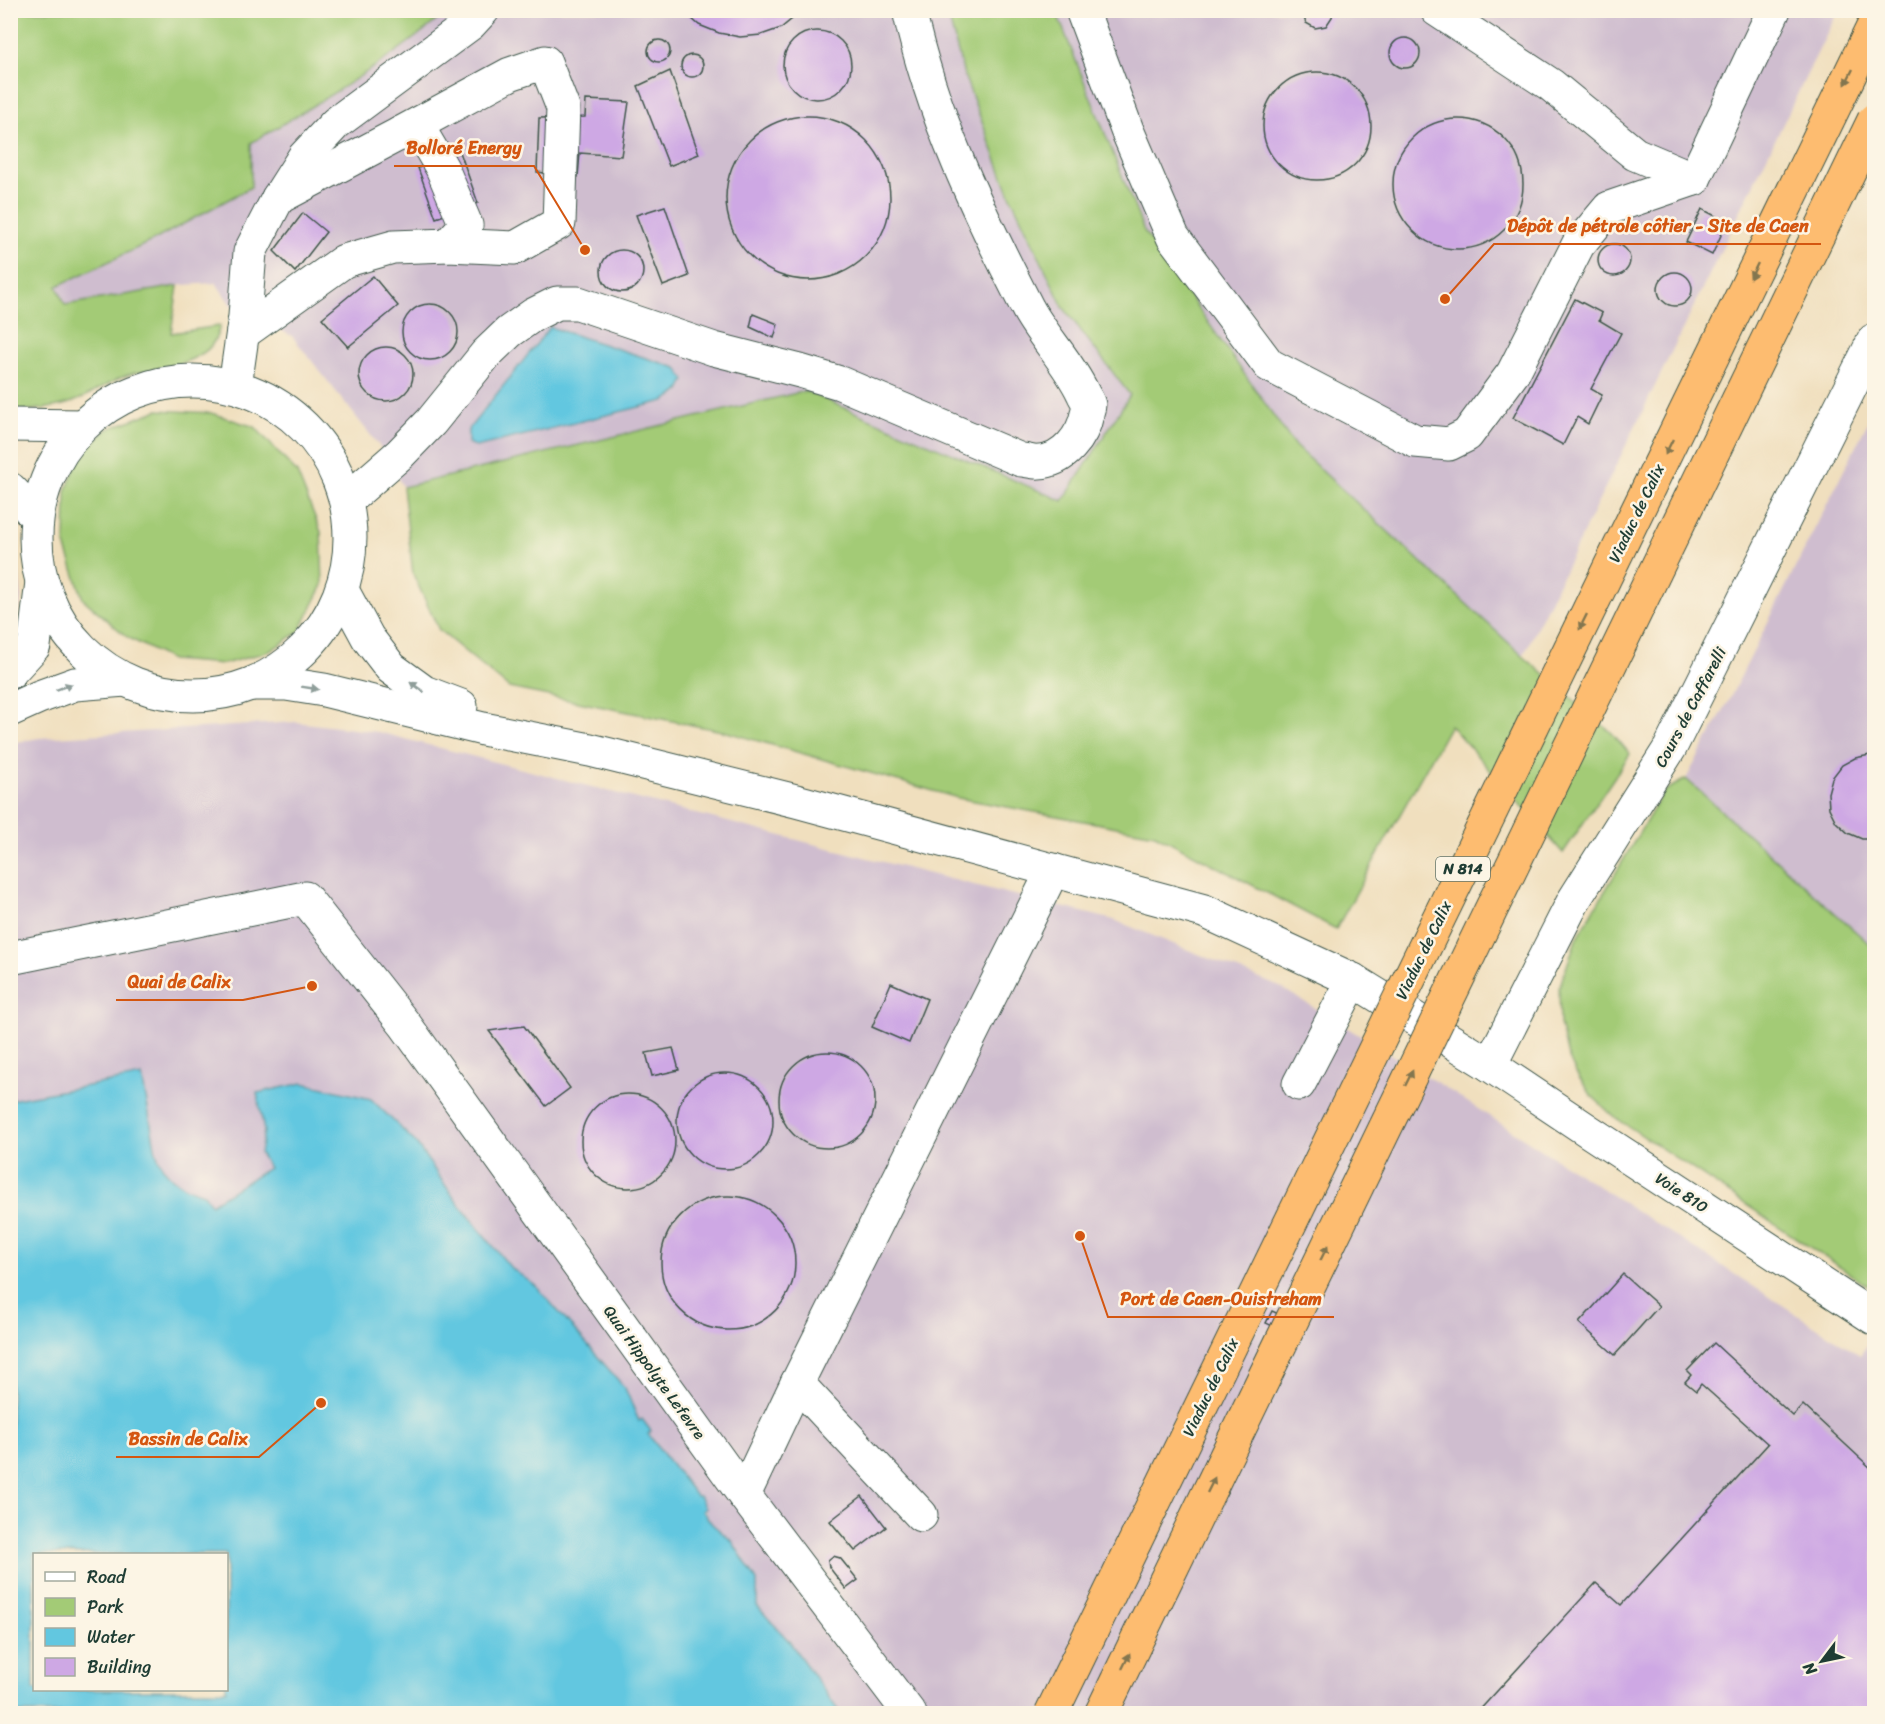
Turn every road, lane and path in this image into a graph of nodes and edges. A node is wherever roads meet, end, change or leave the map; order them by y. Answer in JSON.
{"nodes":[{"id":1,"x":483,"y":10,"type":"edge"},
{"id":2,"x":909,"y":10,"type":"edge"},
{"id":3,"x":1082,"y":10,"type":"edge"},
{"id":4,"x":1437,"y":10,"type":"edge"},
{"id":5,"x":1774,"y":10,"type":"edge"},
{"id":6,"x":1875,"y":25,"type":"edge"},
{"id":7,"x":1875,"y":120,"type":"edge"},
{"id":8,"x":401,"y":133,"type":"junction"},
{"id":9,"x":1694,"y":178,"type":"junction"},
{"id":10,"x":278,"y":198,"type":"junction"},
{"id":11,"x":448,"y":245,"type":"junction"},
{"id":12,"x":243,"y":333,"type":"junction"},
{"id":13,"x":1875,"y":340,"type":"edge"},
{"id":14,"x":235,"y":386,"type":"junction"},
{"id":15,"x":10,"y":425,"type":"edge"},
{"id":16,"x":82,"y":426,"type":"junction"},
{"id":17,"x":10,"y":489,"type":"edge"},
{"id":18,"x":346,"y":501,"type":"junction"},
{"id":19,"x":36,"y":517,"type":"junction"},
{"id":20,"x":42,"y":582,"type":"junction"},
{"id":21,"x":342,"y":590,"type":"junction"},
{"id":22,"x":10,"y":672,"type":"edge"},
{"id":23,"x":125,"y":680,"type":"junction"},
{"id":24,"x":252,"y":684,"type":"junction"},
{"id":25,"x":10,"y":710,"type":"edge"},
{"id":26,"x":590,"y":750,"type":"junction"},
{"id":27,"x":1053,"y":870,"type":"junction"},
{"id":28,"x":10,"y":958,"type":"edge"},
{"id":29,"x":1353,"y":980,"type":"junction"},
{"id":30,"x":1490,"y":1065,"type":"junction"},
{"id":31,"x":1299,"y":1084,"type":"dead end"},
{"id":32,"x":1875,"y":1318,"type":"edge"},
{"id":33,"x":797,"y":1383,"type":"junction"},
{"id":34,"x":744,"y":1495,"type":"junction"},
{"id":35,"x":921,"y":1515,"type":"dead end"},
{"id":36,"x":910,"y":1713,"type":"edge"},
{"id":37,"x":1051,"y":1713,"type":"edge"},
{"id":38,"x":1101,"y":1713,"type":"edge"}],
"edges":[{"from":1,"to":10,"type":"street"},
{"from":2,"to":18,"type":"street"},
{"from":3,"to":9,"type":"street"},
{"from":4,"to":9,"type":"street"},
{"from":5,"to":9,"type":"street"},
{"from":6,"to":37,"type":"highway","name":"Viaduc de Calix","number":"N 814","one_way":true,"bridge":true},
{"from":38,"to":7,"type":"highway","number":"N 814","one_way":true,"bridge":true},
{"from":8,"to":10,"type":"street"},
{"from":8,"to":11,"type":"street"},
{"from":8,"to":11,"type":"street"},
{"from":10,"to":12,"type":"street"},
{"from":11,"to":12,"type":"street"},
{"from":12,"to":14,"type":"street"},
{"from":13,"to":30,"type":"street","name":"Cours de Caffarelli"},
{"from":14,"to":16,"type":"street"},
{"from":14,"to":18,"type":"street"},
{"from":15,"to":16,"type":"street"},
{"from":16,"to":19,"type":"street"},
{"from":17,"to":19,"type":"street"},
{"from":18,"to":21,"type":"street"},
{"from":19,"to":20,"type":"street"},
{"from":20,"to":22,"type":"street"},
{"from":20,"to":23,"type":"street"},
{"from":21,"to":24,"type":"street"},
{"from":26,"to":21,"type":"street","one_way":true},
{"from":23,"to":24,"type":"street"},
{"from":25,"to":23,"type":"street","one_way":true},
{"from":24,"to":26,"type":"street","one_way":true},
{"from":26,"to":27,"type":"street","name":"Voie 810"},
{"from":27,"to":29,"type":"street","name":"Voie 810"},
{"from":27,"to":33,"type":"street"},
{"from":28,"to":34,"type":"street","name":"Quai Hippolyte Lefevre"},
{"from":29,"to":30,"type":"street","name":"Voie 810"},
{"from":29,"to":31,"type":"street"},
{"from":30,"to":32,"type":"street","name":"Voie 810"},
{"from":33,"to":34,"type":"street"},
{"from":33,"to":35,"type":"street"},
{"from":34,"to":36,"type":"street","name":"Quai Hippolyte Lefevre"}]}
